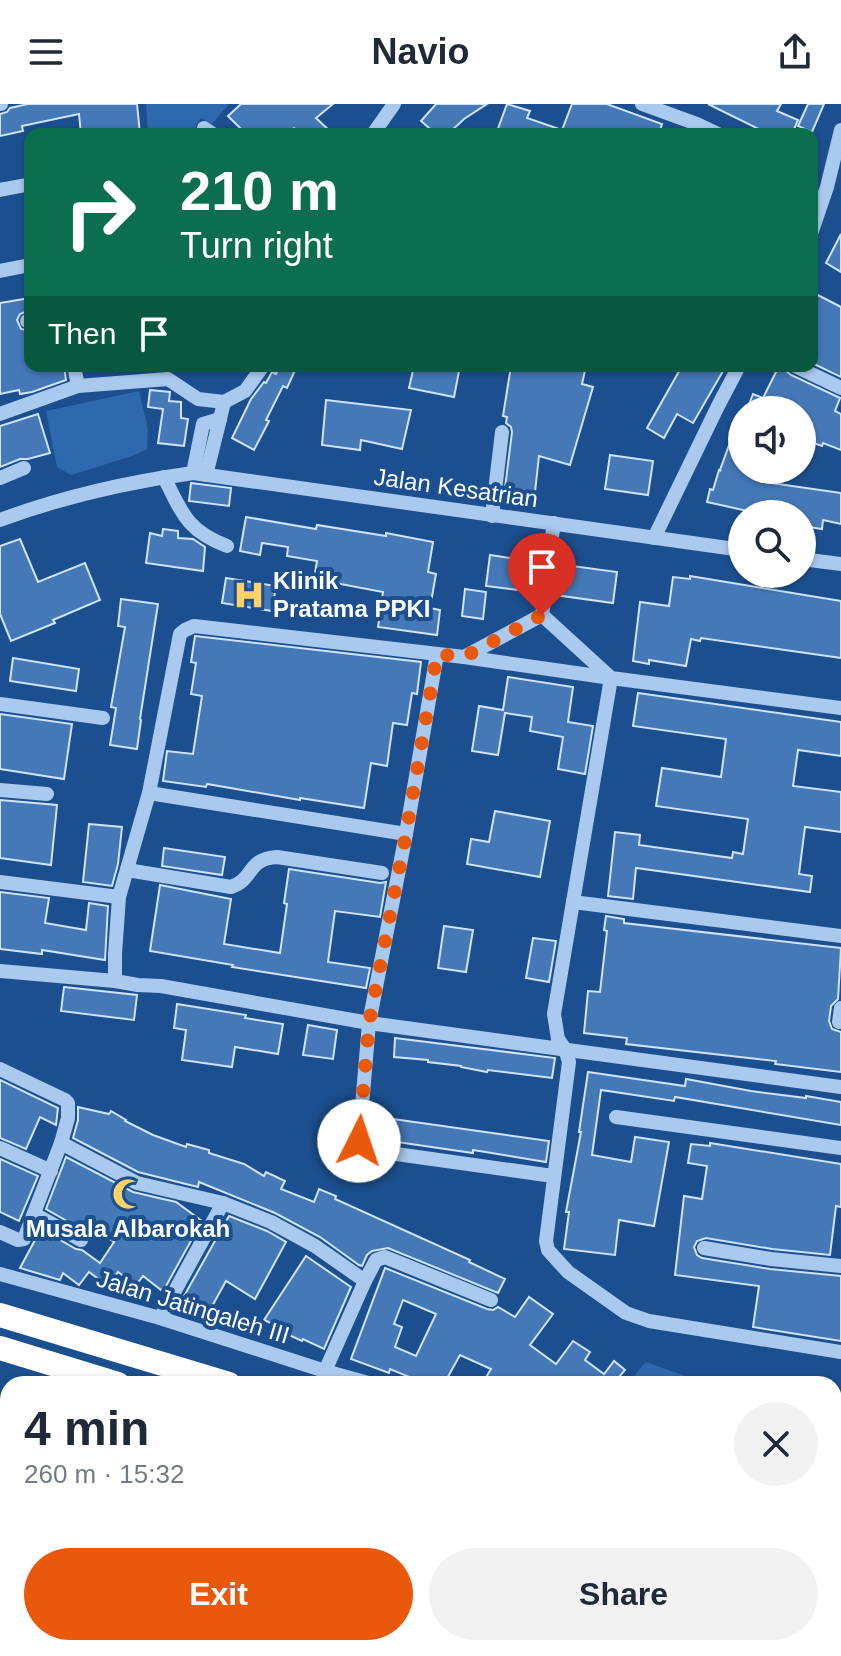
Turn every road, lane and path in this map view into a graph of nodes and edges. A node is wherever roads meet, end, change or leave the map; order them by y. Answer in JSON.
{"nodes":[{"id":1,"x":394,"y":104,"type":"edge"},
{"id":2,"x":642,"y":104,"type":"edge"},
{"id":3,"x":377,"y":128,"type":"edge"},
{"id":4,"x":694,"y":128,"type":"edge"},
{"id":5,"x":841,"y":130,"type":"edge"},
{"id":6,"x":818,"y":183,"type":"edge"},
{"id":7,"x":24,"y":185,"type":"edge"},
{"id":8,"x":827,"y":187,"type":"junction"},
{"id":9,"x":0,"y":190,"type":"edge"},
{"id":10,"x":818,"y":213,"type":"edge"},
{"id":11,"x":24,"y":266,"type":"edge"},
{"id":12,"x":0,"y":271,"type":"edge"},
{"id":13,"x":75,"y":372,"type":"edge"},
{"id":14,"x":168,"y":372,"type":"edge"},
{"id":15,"x":259,"y":372,"type":"edge"},
{"id":16,"x":736,"y":372,"type":"edge"},
{"id":17,"x":808,"y":372,"type":"edge"},
{"id":18,"x":78,"y":386,"type":"junction"},
{"id":19,"x":841,"y":388,"type":"edge"},
{"id":20,"x":198,"y":399,"type":"junction"},
{"id":21,"x":224,"y":402,"type":"junction"},
{"id":22,"x":0,"y":414,"type":"edge"},
{"id":23,"x":220,"y":419,"type":"junction"},
{"id":24,"x":203,"y":424,"type":"junction"},
{"id":25,"x":502,"y":432,"type":"dead end"},
{"id":26,"x":24,"y":468,"type":"dead end"},
{"id":27,"x":200,"y":474,"type":"junction"},
{"id":28,"x":164,"y":477,"type":"junction"},
{"id":29,"x":0,"y":478,"type":"edge"},
{"id":30,"x":492,"y":516,"type":"junction"},
{"id":31,"x":0,"y":520,"type":"edge"},
{"id":32,"x":554,"y":523,"type":"junction"},
{"id":33,"x":654,"y":538,"type":"junction"},
{"id":34,"x":227,"y":546,"type":"dead end"},
{"id":35,"x":728,"y":548,"type":"edge"},
{"id":36,"x":816,"y":561,"type":"edge"},
{"id":37,"x":548,"y":563,"type":"tunnel mouth"},
{"id":38,"x":841,"y":564,"type":"edge"},
{"id":39,"x":545,"y":594,"type":"tunnel mouth"},
{"id":40,"x":542,"y":615,"type":"junction"},
{"id":41,"x":437,"y":654,"type":"junction"},
{"id":42,"x":464,"y":657,"type":"junction"},
{"id":43,"x":611,"y":678,"type":"junction"},
{"id":44,"x":0,"y":704,"type":"edge"},
{"id":45,"x":841,"y":708,"type":"edge"},
{"id":46,"x":103,"y":718,"type":"dead end"},
{"id":47,"x":0,"y":790,"type":"edge"},
{"id":48,"x":149,"y":793,"type":"junction"},
{"id":49,"x":47,"y":794,"type":"dead end"},
{"id":50,"x":406,"y":834,"type":"junction"},
{"id":51,"x":127,"y":870,"type":"junction"},
{"id":52,"x":382,"y":873,"type":"dead end"},
{"id":53,"x":0,"y":882,"type":"edge"},
{"id":54,"x":119,"y":897,"type":"junction"},
{"id":55,"x":573,"y":902,"type":"junction"},
{"id":56,"x":841,"y":936,"type":"edge"},
{"id":57,"x":0,"y":971,"type":"edge"},
{"id":58,"x":115,"y":981,"type":"junction"},
{"id":59,"x":369,"y":1023,"type":"junction"},
{"id":60,"x":565,"y":1049,"type":"junction"},
{"id":61,"x":0,"y":1069,"type":"edge"},
{"id":62,"x":841,"y":1087,"type":"edge"},
{"id":63,"x":616,"y":1117,"type":"dead end"},
{"id":64,"x":61,"y":1143,"type":"junction"},
{"id":65,"x":0,"y":1148,"type":"edge"},
{"id":66,"x":841,"y":1148,"type":"edge"},
{"id":67,"x":51,"y":1171,"type":"junction"},
{"id":68,"x":553,"y":1176,"type":"junction"},
{"id":69,"x":223,"y":1203,"type":"junction"},
{"id":70,"x":34,"y":1214,"type":"junction"},
{"id":71,"x":0,"y":1232,"type":"edge"},
{"id":72,"x":81,"y":1240,"type":"dead end"},
{"id":73,"x":704,"y":1248,"type":"dead end"},
{"id":74,"x":841,"y":1266,"type":"edge"},
{"id":75,"x":0,"y":1274,"type":"edge"},
{"id":76,"x":365,"y":1281,"type":"junction"},
{"id":77,"x":491,"y":1300,"type":"dead end"},
{"id":78,"x":0,"y":1315,"type":"edge"},
{"id":79,"x":160,"y":1318,"type":"junction"},
{"id":80,"x":0,"y":1348,"type":"edge"},
{"id":81,"x":841,"y":1352,"type":"edge"},
{"id":82,"x":325,"y":1371,"type":"junction"},
{"id":83,"x":92,"y":1376,"type":"edge"},
{"id":84,"x":202,"y":1376,"type":"edge"},
{"id":85,"x":343,"y":1376,"type":"edge"},
{"id":86,"x":799,"y":1656,"type":"edge"},
{"id":87,"x":807,"y":1656,"type":"edge"}],
"edges":[{"from":1,"to":3,"type":"street"},
{"from":2,"to":4,"type":"street"},
{"from":5,"to":8,"type":"street"},
{"from":6,"to":8,"type":"street"},
{"from":7,"to":9,"type":"street"},
{"from":8,"to":10,"type":"street"},
{"from":11,"to":12,"type":"street"},
{"from":13,"to":18,"type":"street"},
{"from":14,"to":18,"type":"street"},
{"from":14,"to":20,"type":"street"},
{"from":15,"to":21,"type":"street"},
{"from":16,"to":33,"type":"street"},
{"from":17,"to":19,"type":"street"},
{"from":18,"to":22,"type":"street"},
{"from":20,"to":21,"type":"street"},
{"from":20,"to":24,"type":"street"},
{"from":21,"to":23,"type":"street"},
{"from":23,"to":24,"type":"street"},
{"from":23,"to":27,"type":"street"},
{"from":24,"to":27,"type":"street"},
{"from":25,"to":30,"type":"street"},
{"from":26,"to":29,"type":"street"},
{"from":27,"to":28,"type":"street","name":"Jalan Kesatrian"},
{"from":27,"to":30,"type":"street","name":"Jalan Kesatrian"},
{"from":28,"to":31,"type":"street","name":"Jalan Kesatrian"},
{"from":28,"to":34,"type":"street"},
{"from":30,"to":32,"type":"street","name":"Jalan Kesatrian"},
{"from":32,"to":33,"type":"street","name":"Jalan Kesatrian"},
{"from":32,"to":37,"type":"street"},
{"from":33,"to":35,"type":"street","name":"Jalan Kesatrian"},
{"from":36,"to":38,"type":"street"},
{"from":39,"to":40,"type":"street"},
{"from":40,"to":42,"type":"street"},
{"from":40,"to":43,"type":"street"},
{"from":41,"to":42,"type":"street"},
{"from":41,"to":48,"type":"street"},
{"from":41,"to":50,"type":"street"},
{"from":42,"to":43,"type":"street"},
{"from":43,"to":45,"type":"street"},
{"from":43,"to":55,"type":"street"},
{"from":44,"to":46,"type":"street"},
{"from":47,"to":49,"type":"street"},
{"from":48,"to":50,"type":"street"},
{"from":48,"to":51,"type":"street"},
{"from":50,"to":59,"type":"street"},
{"from":51,"to":52,"type":"street"},
{"from":51,"to":54,"type":"street"},
{"from":53,"to":54,"type":"street"},
{"from":54,"to":58,"type":"street"},
{"from":55,"to":56,"type":"street"},
{"from":55,"to":60,"type":"street"},
{"from":57,"to":58,"type":"street"},
{"from":58,"to":59,"type":"street"},
{"from":59,"to":60,"type":"street"},
{"from":59,"to":68,"type":"street"},
{"from":60,"to":62,"type":"street"},
{"from":60,"to":68,"type":"street"},
{"from":61,"to":64,"type":"street"},
{"from":63,"to":66,"type":"street"},
{"from":64,"to":67,"type":"street"},
{"from":64,"to":69,"type":"street"},
{"from":65,"to":67,"type":"street"},
{"from":67,"to":70,"type":"street"},
{"from":68,"to":81,"type":"street"},
{"from":69,"to":76,"type":"street"},
{"from":69,"to":79,"type":"street"},
{"from":70,"to":71,"type":"street"},
{"from":70,"to":72,"type":"street"},
{"from":73,"to":74,"type":"street"},
{"from":75,"to":79,"type":"street","name":"Jalan Jatingaleh III"},
{"from":76,"to":77,"type":"street"},
{"from":76,"to":82,"type":"street"},
{"from":78,"to":84,"type":"highway"},
{"from":79,"to":82,"type":"street","name":"Jalan Jatingaleh III"},
{"from":80,"to":83,"type":"highway"},
{"from":82,"to":85,"type":"street","name":"Jalan Jatingaleh III"},
{"from":86,"to":87,"type":"street"}]}
